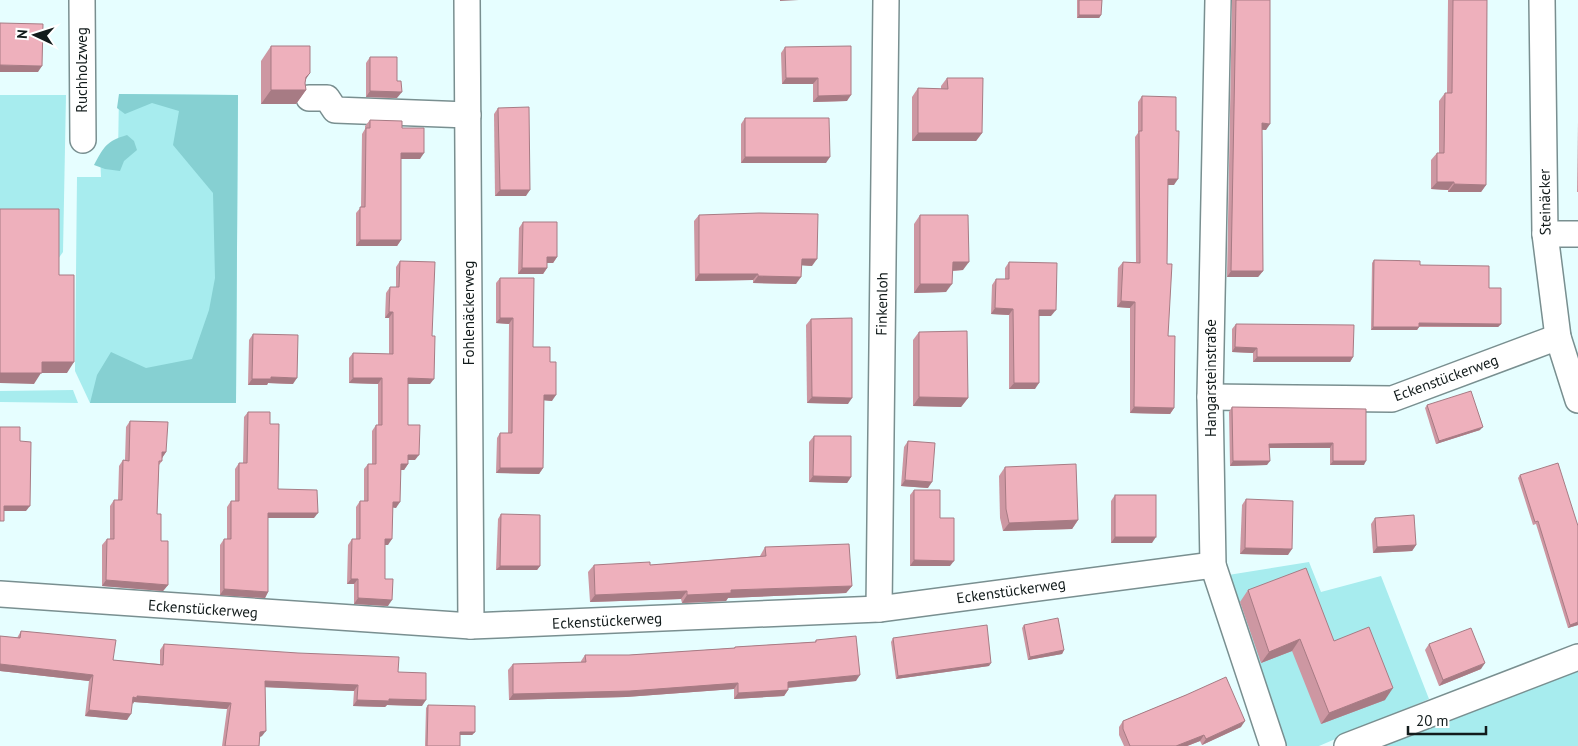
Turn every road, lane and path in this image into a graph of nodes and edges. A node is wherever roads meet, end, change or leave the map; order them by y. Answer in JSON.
{"nodes":[{"id":1,"x":82,"y":0,"type":"edge"},
{"id":2,"x":467,"y":0,"type":"edge"},
{"id":3,"x":886,"y":0,"type":"edge"},
{"id":4,"x":1218,"y":0,"type":"edge"},
{"id":5,"x":1542,"y":0,"type":"edge"},
{"id":6,"x":309,"y":98,"type":"edge"},
{"id":7,"x":468,"y":115,"type":"junction"},
{"id":8,"x":83,"y":140,"type":"dead end"},
{"id":9,"x":1545,"y":234,"type":"junction"},
{"id":10,"x":1578,"y":234,"type":"edge"},
{"id":11,"x":1558,"y":337,"type":"junction"},
{"id":12,"x":1210,"y":397,"type":"junction"},
{"id":13,"x":1578,"y":400,"type":"edge"},
{"id":14,"x":1212,"y":565,"type":"junction"},
{"id":15,"x":0,"y":594,"type":"edge"},
{"id":16,"x":879,"y":609,"type":"junction"},
{"id":17,"x":471,"y":626,"type":"junction"},
{"id":18,"x":1578,"y":657,"type":"edge"},
{"id":19,"x":1273,"y":746,"type":"edge"},
{"id":20,"x":1346,"y":746,"type":"edge"}],
"edges":[{"from":1,"to":8,"type":"street","name":"Ruchholzweg"},
{"from":2,"to":7,"type":"street","name":"Fohlenäckerweg"},
{"from":3,"to":16,"type":"street","name":"Finkenloh"},
{"from":4,"to":12,"type":"street","name":"Hangarsteinstraße"},
{"from":5,"to":9,"type":"street","name":"Steinäcker"},
{"from":6,"to":7,"type":"street"},
{"from":7,"to":17,"type":"street","name":"Fohlenäckerweg"},
{"from":9,"to":10,"type":"street"},
{"from":9,"to":11,"type":"street","name":"Steinäcker"},
{"from":11,"to":12,"type":"street","name":"Eckenstückerweg"},
{"from":11,"to":13,"type":"street","name":"Steinäcker"},
{"from":12,"to":14,"type":"street","name":"Hangarsteinstraße"},
{"from":14,"to":16,"type":"street","name":"Eckenstückerweg"},
{"from":14,"to":19,"type":"street","name":"Hangarsteinstraße"},
{"from":15,"to":17,"type":"street","name":"Eckenstückerweg"},
{"from":16,"to":17,"type":"street","name":"Eckenstückerweg"},
{"from":18,"to":20,"type":"street"}]}
